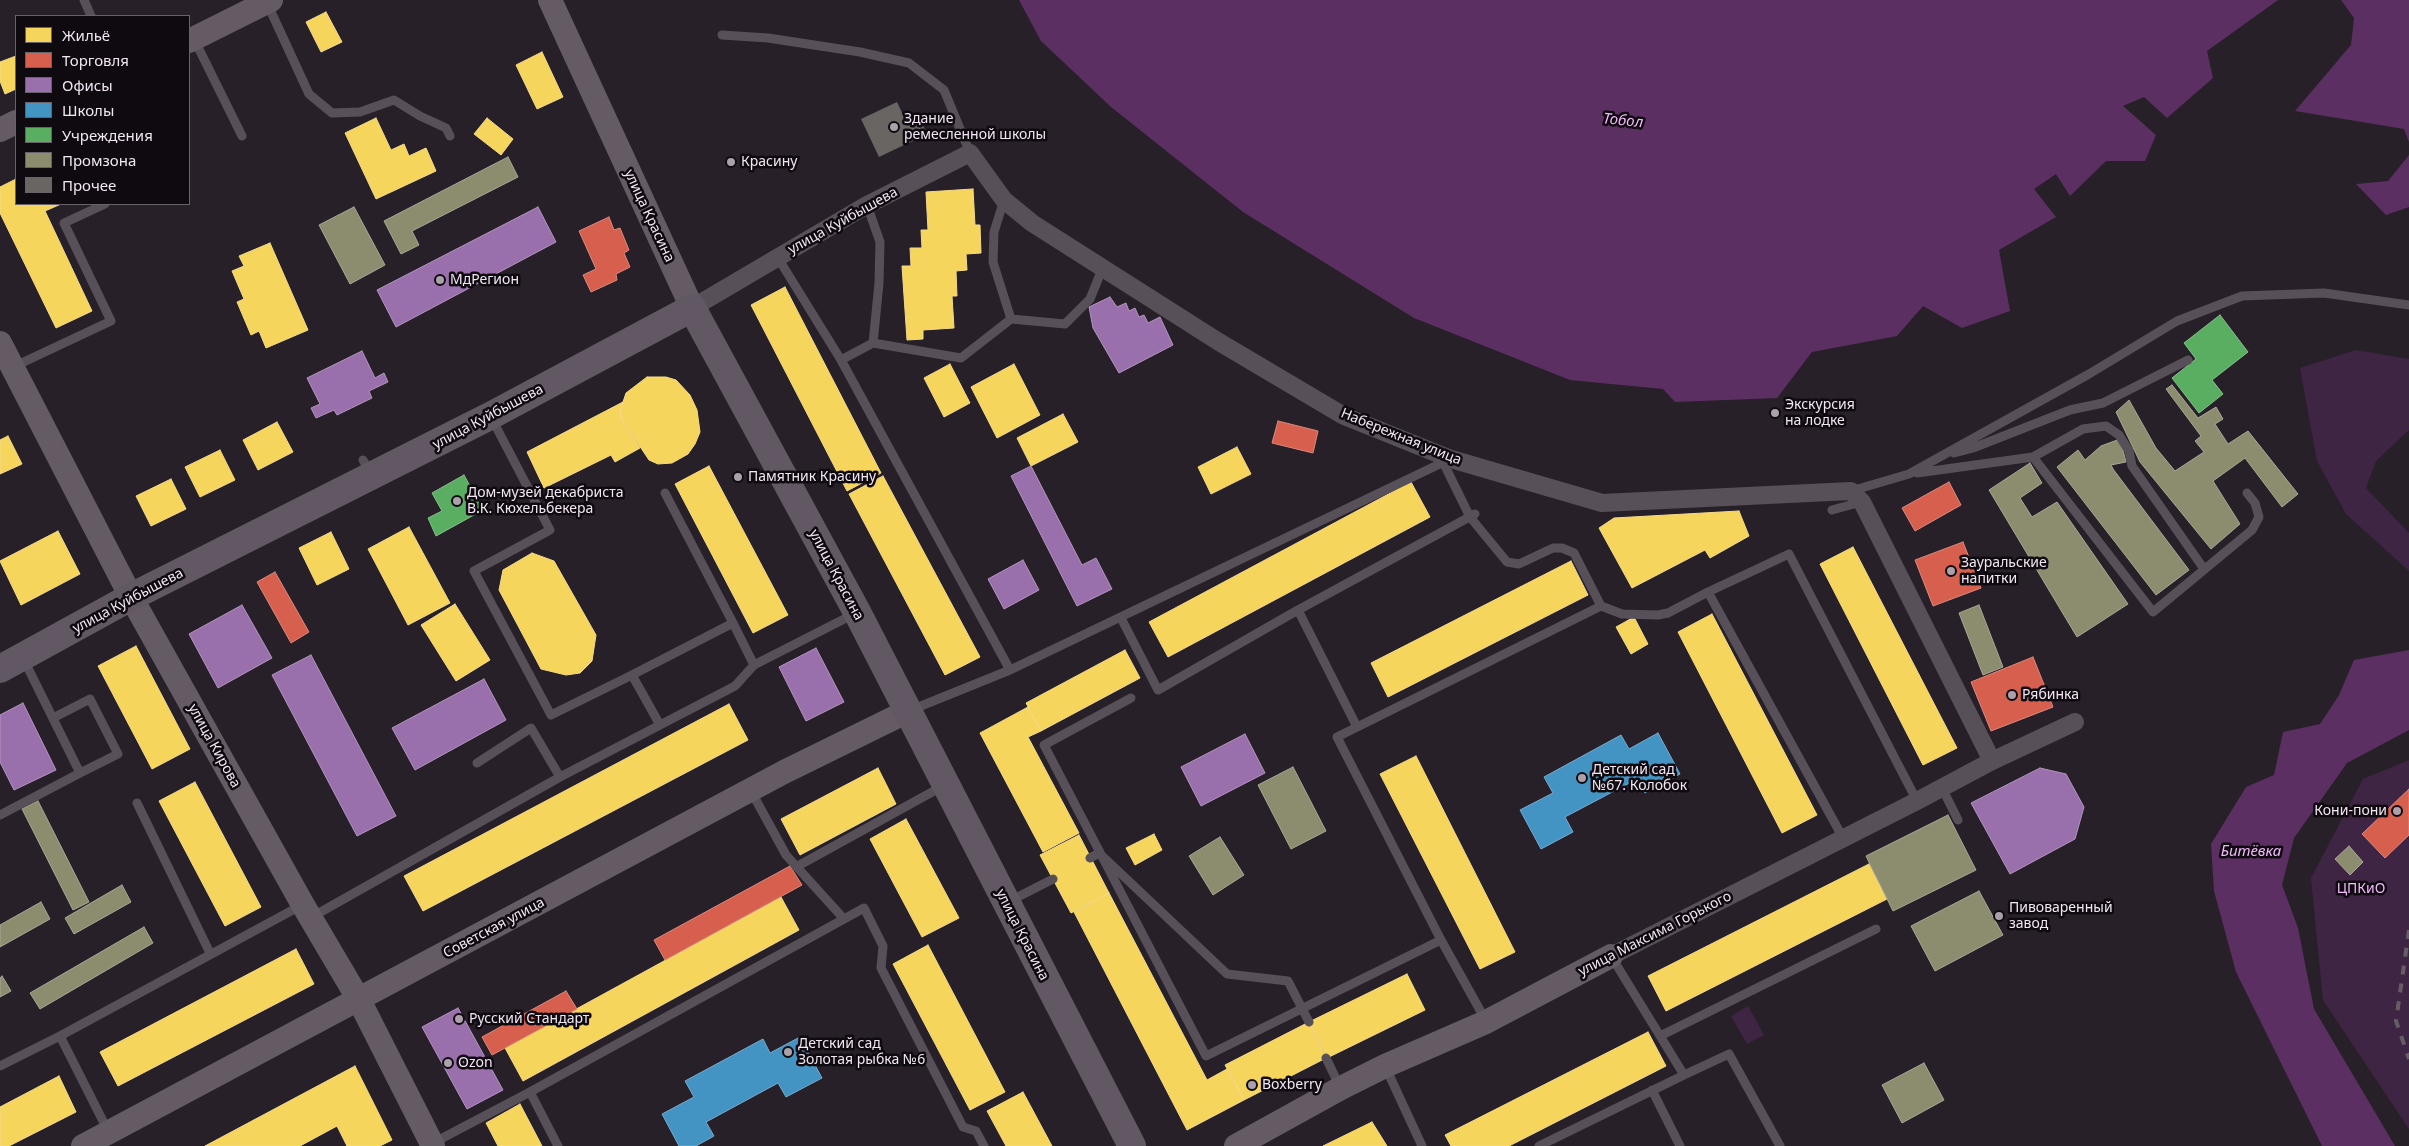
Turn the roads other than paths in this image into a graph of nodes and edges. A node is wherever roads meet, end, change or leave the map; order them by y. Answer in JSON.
{"nodes":[{"id":1,"x":84,"y":0,"type":"edge"},
{"id":2,"x":550,"y":0,"type":"edge"},
{"id":3,"x":268,"y":1,"type":"edge"},
{"id":4,"x":91,"y":15,"type":"edge"},
{"id":5,"x":722,"y":35,"type":"dead end"},
{"id":6,"x":191,"y":40,"type":"edge"},
{"id":7,"x":15,"y":122,"type":"edge"},
{"id":8,"x":0,"y":130,"type":"edge"},
{"id":9,"x":242,"y":136,"type":"dead end"},
{"id":10,"x":450,"y":136,"type":"dead end"},
{"id":11,"x":970,"y":153,"type":"junction"},
{"id":12,"x":1004,"y":200,"type":"junction"},
{"id":13,"x":103,"y":205,"type":"edge"},
{"id":14,"x":867,"y":205,"type":"junction"},
{"id":15,"x":778,"y":258,"type":"junction"},
{"id":16,"x":1103,"y":267,"type":"junction"},
{"id":17,"x":2409,"y":306,"type":"edge"},
{"id":18,"x":692,"y":308,"type":"junction"},
{"id":19,"x":1011,"y":319,"type":"junction"},
{"id":20,"x":0,"y":343,"type":"edge"},
{"id":21,"x":873,"y":343,"type":"junction"},
{"id":22,"x":841,"y":360,"type":"junction"},
{"id":23,"x":2188,"y":360,"type":"dead end"},
{"id":24,"x":12,"y":368,"type":"junction"},
{"id":25,"x":490,"y":416,"type":"junction"},
{"id":26,"x":1944,"y":455,"type":"junction"},
{"id":27,"x":2033,"y":457,"type":"junction"},
{"id":28,"x":1447,"y":461,"type":"junction"},
{"id":29,"x":1909,"y":474,"type":"junction"},
{"id":30,"x":665,"y":493,"type":"dead end"},
{"id":31,"x":2247,"y":493,"type":"dead end"},
{"id":32,"x":1856,"y":496,"type":"junction"},
{"id":33,"x":1832,"y":510,"type":"dead end"},
{"id":34,"x":1473,"y":516,"type":"junction"},
{"id":35,"x":2204,"y":569,"type":"junction"},
{"id":36,"x":1708,"y":592,"type":"junction"},
{"id":37,"x":131,"y":597,"type":"junction"},
{"id":38,"x":1601,"y":606,"type":"junction"},
{"id":39,"x":1298,"y":610,"type":"junction"},
{"id":40,"x":856,"y":612,"type":"junction"},
{"id":41,"x":1121,"y":618,"type":"junction"},
{"id":42,"x":733,"y":623,"type":"junction"},
{"id":43,"x":11,"y":664,"type":"edge"},
{"id":44,"x":754,"y":665,"type":"junction"},
{"id":45,"x":1010,"y":670,"type":"junction"},
{"id":46,"x":632,"y":675,"type":"junction"},
{"id":47,"x":1131,"y":698,"type":"dead end"},
{"id":48,"x":906,"y":712,"type":"junction"},
{"id":49,"x":53,"y":718,"type":"junction"},
{"id":50,"x":2075,"y":722,"type":"dead end"},
{"id":51,"x":660,"y":725,"type":"junction"},
{"id":52,"x":1357,"y":727,"type":"junction"},
{"id":53,"x":1992,"y":761,"type":"junction"},
{"id":54,"x":477,"y":764,"type":"dead end"},
{"id":55,"x":80,"y":773,"type":"junction"},
{"id":56,"x":560,"y":777,"type":"junction"},
{"id":57,"x":945,"y":785,"type":"junction"},
{"id":58,"x":1942,"y":788,"type":"junction"},
{"id":59,"x":750,"y":790,"type":"junction"},
{"id":60,"x":1917,"y":801,"type":"junction"},
{"id":61,"x":137,"y":803,"type":"dead end"},
{"id":62,"x":0,"y":814,"type":"edge"},
{"id":63,"x":1958,"y":820,"type":"dead end"},
{"id":64,"x":1844,"y":838,"type":"junction"},
{"id":65,"x":1099,"y":853,"type":"junction"},
{"id":66,"x":1090,"y":858,"type":"dead end"},
{"id":67,"x":796,"y":867,"type":"junction"},
{"id":68,"x":1053,"y":879,"type":"dead end"},
{"id":69,"x":1006,"y":904,"type":"junction"},
{"id":70,"x":306,"y":911,"type":"junction"},
{"id":71,"x":844,"y":919,"type":"junction"},
{"id":72,"x":1876,"y":929,"type":"dead end"},
{"id":73,"x":1441,"y":940,"type":"junction"},
{"id":74,"x":210,"y":953,"type":"junction"},
{"id":75,"x":1611,"y":956,"type":"junction"},
{"id":76,"x":359,"y":1000,"type":"junction"},
{"id":77,"x":1302,"y":1009,"type":"junction"},
{"id":78,"x":1309,"y":1022,"type":"dead end"},
{"id":79,"x":1486,"y":1022,"type":"junction"},
{"id":80,"x":60,"y":1036,"type":"junction"},
{"id":81,"x":1660,"y":1036,"type":"junction"},
{"id":82,"x":1326,"y":1058,"type":"dead end"},
{"id":83,"x":0,"y":1066,"type":"edge"},
{"id":84,"x":1385,"y":1066,"type":"junction"},
{"id":85,"x":1684,"y":1075,"type":"junction"},
{"id":86,"x":1341,"y":1088,"type":"junction"},
{"id":87,"x":1652,"y":1090,"type":"junction"},
{"id":88,"x":530,"y":1092,"type":"junction"},
{"id":89,"x":109,"y":1132,"type":"junction"},
{"id":90,"x":430,"y":1145,"type":"edge"},
{"id":91,"x":84,"y":1146,"type":"edge"},
{"id":92,"x":558,"y":1146,"type":"edge"},
{"id":93,"x":984,"y":1146,"type":"edge"},
{"id":94,"x":1132,"y":1146,"type":"edge"},
{"id":95,"x":1236,"y":1146,"type":"edge"},
{"id":96,"x":1422,"y":1146,"type":"edge"},
{"id":97,"x":1539,"y":1146,"type":"edge"},
{"id":98,"x":1680,"y":1146,"type":"edge"},
{"id":99,"x":1780,"y":1146,"type":"edge"}],
"edges":[{"from":1,"to":4,"type":"lane"},
{"from":2,"to":18,"type":"street","name":"улица Красина"},
{"from":3,"to":6,"type":"street"},
{"from":3,"to":10,"type":"lane"},
{"from":5,"to":11,"type":"lane"},
{"from":6,"to":9,"type":"lane"},
{"from":7,"to":8,"type":"street"},
{"from":11,"to":12,"type":"street","name":"Набережная улица"},
{"from":11,"to":14,"type":"street","name":"улица Куйбышева"},
{"from":12,"to":16,"type":"street","name":"Набережная улица"},
{"from":12,"to":19,"type":"lane"},
{"from":13,"to":24,"type":"lane"},
{"from":14,"to":15,"type":"street","name":"улица Куйбышева"},
{"from":14,"to":21,"type":"lane"},
{"from":15,"to":18,"type":"street","name":"улица Куйбышева"},
{"from":15,"to":22,"type":"lane"},
{"from":16,"to":19,"type":"lane"},
{"from":16,"to":28,"type":"street","name":"Набережная улица"},
{"from":17,"to":26,"type":"lane"},
{"from":18,"to":25,"type":"main road","name":"улица Куйбышева"},
{"from":18,"to":40,"type":"main road","name":"улица Красина"},
{"from":19,"to":21,"type":"lane"},
{"from":20,"to":24,"type":"street","name":"улица Кирова"},
{"from":21,"to":22,"type":"lane"},
{"from":22,"to":45,"type":"lane"},
{"from":23,"to":26,"type":"lane"},
{"from":24,"to":37,"type":"street","name":"улица Кирова"},
{"from":25,"to":37,"type":"main road","name":"улица Куйбышева"},
{"from":25,"to":46,"type":"lane"},
{"from":26,"to":29,"type":"lane"},
{"from":27,"to":29,"type":"lane"},
{"from":27,"to":35,"type":"lane"},
{"from":27,"to":35,"type":"lane"},
{"from":28,"to":32,"type":"street","name":"Набережная улица"},
{"from":28,"to":34,"type":"lane"},
{"from":28,"to":41,"type":"lane"},
{"from":29,"to":32,"type":"lane"},
{"from":30,"to":42,"type":"lane"},
{"from":31,"to":35,"type":"lane"},
{"from":32,"to":33,"type":"lane"},
{"from":32,"to":53,"type":"street"},
{"from":34,"to":38,"type":"lane"},
{"from":34,"to":39,"type":"lane"},
{"from":36,"to":38,"type":"lane"},
{"from":36,"to":60,"type":"lane"},
{"from":36,"to":64,"type":"lane"},
{"from":37,"to":43,"type":"main road","name":"улица Куйбышева"},
{"from":37,"to":70,"type":"street","name":"улица Кирова"},
{"from":38,"to":52,"type":"lane"},
{"from":39,"to":41,"type":"lane"},
{"from":39,"to":52,"type":"lane"},
{"from":40,"to":44,"type":"lane"},
{"from":40,"to":48,"type":"main road","name":"улица Красина"},
{"from":41,"to":45,"type":"lane"},
{"from":42,"to":44,"type":"lane"},
{"from":42,"to":46,"type":"lane"},
{"from":43,"to":49,"type":"lane"},
{"from":44,"to":51,"type":"lane"},
{"from":45,"to":48,"type":"lane"},
{"from":46,"to":51,"type":"lane"},
{"from":47,"to":65,"type":"lane"},
{"from":48,"to":57,"type":"main road","name":"улица Красина"},
{"from":48,"to":59,"type":"street","name":"Советская улица"},
{"from":49,"to":55,"type":"lane"},
{"from":49,"to":55,"type":"lane"},
{"from":50,"to":53,"type":"street","name":"улица Максима Горького"},
{"from":51,"to":56,"type":"lane"},
{"from":52,"to":73,"type":"lane"},
{"from":53,"to":58,"type":"street","name":"улица Максима Горького"},
{"from":54,"to":56,"type":"lane"},
{"from":55,"to":62,"type":"lane"},
{"from":56,"to":70,"type":"lane"},
{"from":57,"to":67,"type":"lane"},
{"from":57,"to":69,"type":"main road","name":"улица Красина"},
{"from":58,"to":60,"type":"street","name":"улица Максима Горького"},
{"from":58,"to":63,"type":"lane"},
{"from":59,"to":67,"type":"lane"},
{"from":59,"to":76,"type":"street","name":"Советская улица"},
{"from":60,"to":64,"type":"street","name":"улица Максима Горького"},
{"from":61,"to":74,"type":"lane"},
{"from":64,"to":75,"type":"street","name":"улица Максима Горького"},
{"from":65,"to":66,"type":"lane"},
{"from":65,"to":77,"type":"lane"},
{"from":65,"to":77,"type":"lane"},
{"from":67,"to":71,"type":"lane"},
{"from":68,"to":69,"type":"lane"},
{"from":69,"to":94,"type":"main road","name":"улица Красина"},
{"from":70,"to":74,"type":"lane"},
{"from":70,"to":76,"type":"street","name":"улица Кирова"},
{"from":71,"to":88,"type":"lane"},
{"from":71,"to":93,"type":"lane"},
{"from":72,"to":81,"type":"lane"},
{"from":73,"to":77,"type":"lane"},
{"from":73,"to":79,"type":"lane"},
{"from":74,"to":80,"type":"lane"},
{"from":75,"to":79,"type":"street","name":"улица Максима Горького"},
{"from":75,"to":81,"type":"lane"},
{"from":76,"to":89,"type":"street","name":"Советская улица"},
{"from":76,"to":90,"type":"street","name":"улица Кирова"},
{"from":77,"to":78,"type":"lane"},
{"from":79,"to":84,"type":"street","name":"улица Максима Горького"},
{"from":80,"to":83,"type":"lane"},
{"from":80,"to":89,"type":"lane"},
{"from":81,"to":85,"type":"lane"},
{"from":82,"to":86,"type":"lane"},
{"from":84,"to":86,"type":"street","name":"улица Максима Горького"},
{"from":84,"to":96,"type":"lane"},
{"from":85,"to":87,"type":"lane"},
{"from":85,"to":99,"type":"lane"},
{"from":86,"to":95,"type":"street","name":"улица Максима Горького"},
{"from":87,"to":97,"type":"lane"},
{"from":87,"to":98,"type":"lane"},
{"from":88,"to":90,"type":"lane"},
{"from":88,"to":92,"type":"lane"},
{"from":89,"to":91,"type":"street","name":"Советская улица"}]}
